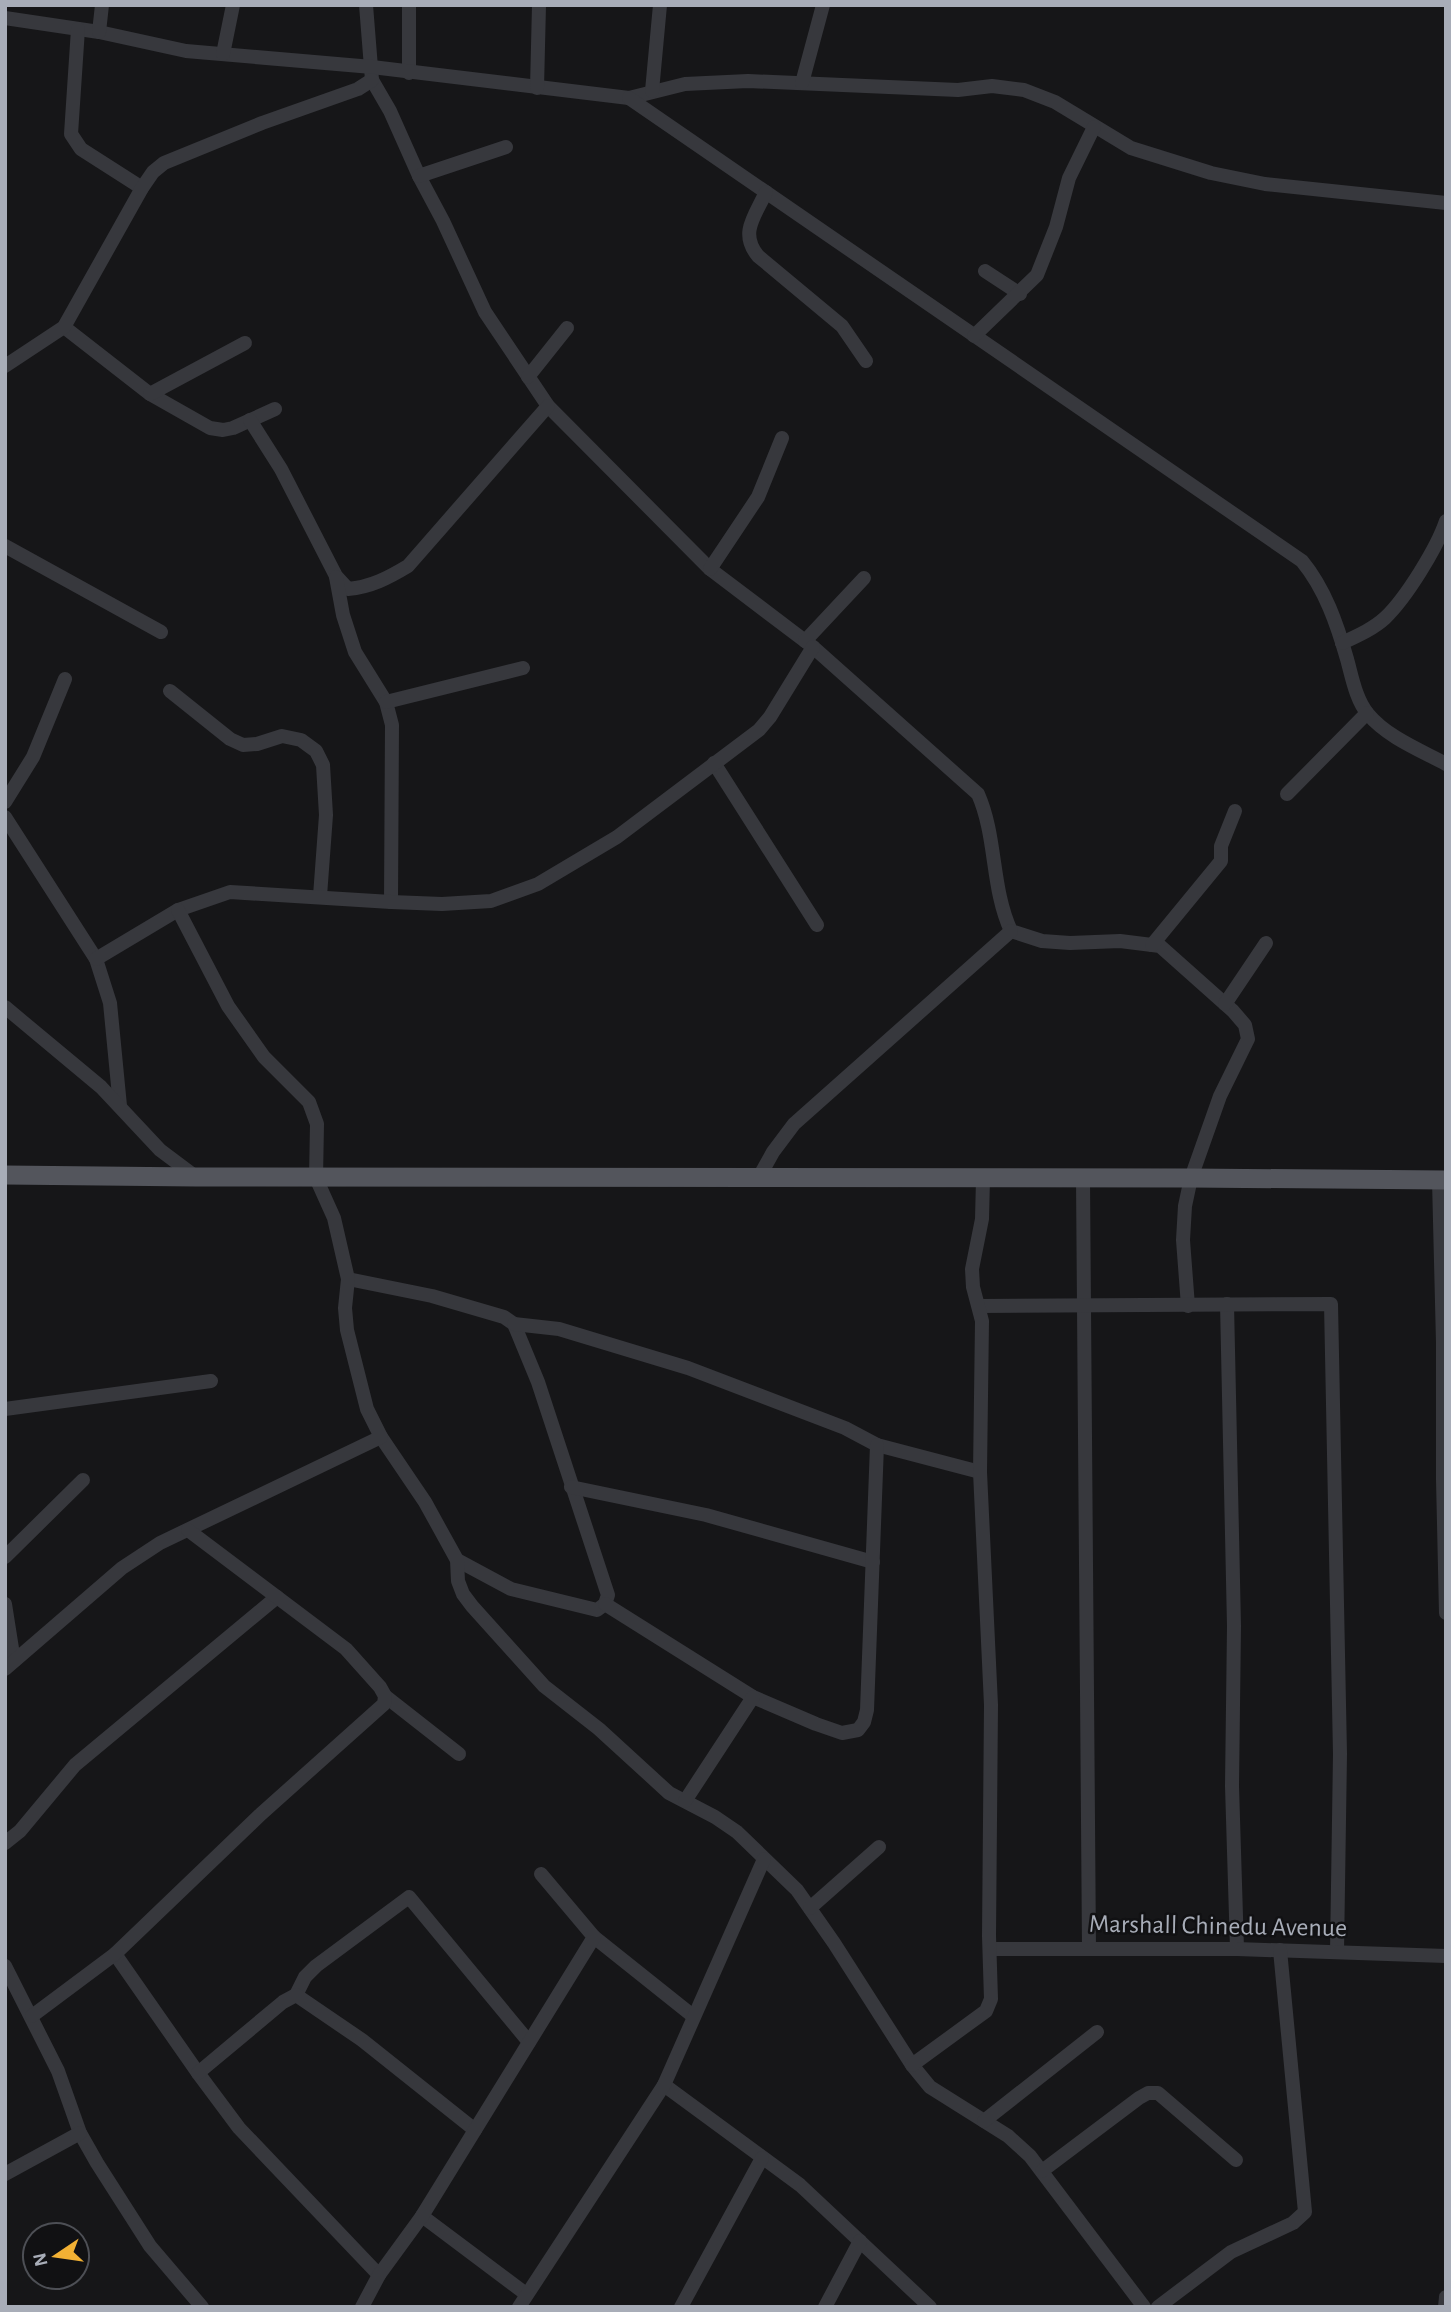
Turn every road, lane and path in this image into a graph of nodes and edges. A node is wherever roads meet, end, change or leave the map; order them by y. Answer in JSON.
{"nodes":[{"id":1,"x":102,"y":5,"type":"edge"},
{"id":2,"x":233,"y":5,"type":"edge"},
{"id":3,"x":366,"y":5,"type":"edge"},
{"id":4,"x":409,"y":5,"type":"edge"},
{"id":5,"x":539,"y":5,"type":"edge"},
{"id":6,"x":660,"y":5,"type":"edge"},
{"id":7,"x":823,"y":5,"type":"edge"},
{"id":8,"x":5,"y":18,"type":"edge"},
{"id":9,"x":78,"y":29,"type":"junction"},
{"id":10,"x":99,"y":32,"type":"junction"},
{"id":11,"x":223,"y":54,"type":"junction"},
{"id":12,"x":372,"y":73,"type":"junction"},
{"id":13,"x":409,"y":73,"type":"junction"},
{"id":14,"x":802,"y":83,"type":"junction"},
{"id":15,"x":537,"y":88,"type":"junction"},
{"id":16,"x":652,"y":91,"type":"junction"},
{"id":17,"x":629,"y":98,"type":"junction"},
{"id":18,"x":1094,"y":127,"type":"junction"},
{"id":19,"x":506,"y":147,"type":"dead end"},
{"id":20,"x":419,"y":176,"type":"junction"},
{"id":21,"x":142,"y":188,"type":"junction"},
{"id":22,"x":766,"y":192,"type":"junction"},
{"id":23,"x":1446,"y":203,"type":"edge"},
{"id":24,"x":985,"y":271,"type":"dead end"},
{"id":25,"x":1020,"y":294,"type":"junction"},
{"id":26,"x":64,"y":327,"type":"junction"},
{"id":27,"x":567,"y":328,"type":"dead end"},
{"id":28,"x":974,"y":336,"type":"junction"},
{"id":29,"x":245,"y":343,"type":"dead end"},
{"id":30,"x":866,"y":361,"type":"dead end"},
{"id":31,"x":5,"y":366,"type":"edge"},
{"id":32,"x":528,"y":377,"type":"junction"},
{"id":33,"x":150,"y":394,"type":"junction"},
{"id":34,"x":548,"y":407,"type":"junction"},
{"id":35,"x":275,"y":409,"type":"dead end"},
{"id":36,"x":250,"y":420,"type":"junction"},
{"id":37,"x":782,"y":438,"type":"dead end"},
{"id":38,"x":1446,"y":521,"type":"edge"},
{"id":39,"x":5,"y":546,"type":"edge"},
{"id":40,"x":710,"y":569,"type":"junction"},
{"id":41,"x":336,"y":576,"type":"junction"},
{"id":42,"x":864,"y":578,"type":"dead end"},
{"id":43,"x":161,"y":632,"type":"dead end"},
{"id":44,"x":1342,"y":643,"type":"junction"},
{"id":45,"x":809,"y":644,"type":"junction"},
{"id":46,"x":523,"y":668,"type":"dead end"},
{"id":47,"x":65,"y":679,"type":"dead end"},
{"id":48,"x":170,"y":691,"type":"dead end"},
{"id":49,"x":386,"y":702,"type":"junction"},
{"id":50,"x":1367,"y":713,"type":"junction"},
{"id":51,"x":714,"y":763,"type":"junction"},
{"id":52,"x":1446,"y":764,"type":"edge"},
{"id":53,"x":1287,"y":794,"type":"dead end"},
{"id":54,"x":5,"y":803,"type":"edge"},
{"id":55,"x":1235,"y":811,"type":"dead end"},
{"id":56,"x":5,"y":817,"type":"edge"},
{"id":57,"x":320,"y":896,"type":"junction"},
{"id":58,"x":391,"y":902,"type":"junction"},
{"id":59,"x":178,"y":910,"type":"junction"},
{"id":60,"x":817,"y":925,"type":"dead end"},
{"id":61,"x":1011,"y":931,"type":"junction"},
{"id":62,"x":1266,"y":943,"type":"dead end"},
{"id":63,"x":1152,"y":945,"type":"junction"},
{"id":64,"x":96,"y":959,"type":"junction"},
{"id":65,"x":1225,"y":1004,"type":"junction"},
{"id":66,"x":5,"y":1007,"type":"edge"},
{"id":67,"x":120,"y":1106,"type":"junction"},
{"id":68,"x":5,"y":1175,"type":"edge"},
{"id":69,"x":196,"y":1177,"type":"junction"},
{"id":70,"x":316,"y":1178,"type":"junction"},
{"id":71,"x":1191,"y":1178,"type":"junction"},
{"id":72,"x":758,"y":1179,"type":"junction"},
{"id":73,"x":983,"y":1179,"type":"junction"},
{"id":74,"x":1083,"y":1179,"type":"junction"},
{"id":75,"x":1442,"y":1180,"type":"edge"},
{"id":76,"x":348,"y":1279,"type":"junction"},
{"id":77,"x":1227,"y":1304,"type":"junction"},
{"id":78,"x":1083,"y":1305,"type":"junction"},
{"id":79,"x":979,"y":1306,"type":"junction"},
{"id":80,"x":1188,"y":1306,"type":"junction"},
{"id":81,"x":514,"y":1324,"type":"junction"},
{"id":82,"x":211,"y":1381,"type":"dead end"},
{"id":83,"x":5,"y":1409,"type":"edge"},
{"id":84,"x":381,"y":1437,"type":"junction"},
{"id":85,"x":877,"y":1445,"type":"junction"},
{"id":86,"x":981,"y":1472,"type":"junction"},
{"id":87,"x":83,"y":1480,"type":"dead end"},
{"id":88,"x":571,"y":1487,"type":"junction"},
{"id":89,"x":188,"y":1530,"type":"junction"},
{"id":90,"x":5,"y":1557,"type":"edge"},
{"id":91,"x":457,"y":1560,"type":"junction"},
{"id":92,"x":873,"y":1563,"type":"junction"},
{"id":93,"x":277,"y":1597,"type":"junction"},
{"id":94,"x":5,"y":1604,"type":"edge"},
{"id":95,"x":605,"y":1604,"type":"junction"},
{"id":96,"x":1446,"y":1614,"type":"edge"},
{"id":97,"x":10,"y":1665,"type":"edge"},
{"id":98,"x":385,"y":1696,"type":"junction"},
{"id":99,"x":753,"y":1697,"type":"junction"},
{"id":100,"x":458,"y":1754,"type":"dead end"},
{"id":101,"x":685,"y":1801,"type":"junction"},
{"id":102,"x":5,"y":1843,"type":"edge"},
{"id":103,"x":879,"y":1847,"type":"dead end"},
{"id":104,"x":764,"y":1859,"type":"junction"},
{"id":105,"x":541,"y":1874,"type":"dead end"},
{"id":106,"x":810,"y":1908,"type":"junction"},
{"id":107,"x":594,"y":1937,"type":"junction"},
{"id":108,"x":1089,"y":1949,"type":"junction"},
{"id":109,"x":1237,"y":1949,"type":"junction"},
{"id":110,"x":990,"y":1950,"type":"junction"},
{"id":111,"x":1280,"y":1950,"type":"junction"},
{"id":112,"x":1337,"y":1952,"type":"junction"},
{"id":113,"x":115,"y":1954,"type":"junction"},
{"id":114,"x":1446,"y":1955,"type":"edge"},
{"id":115,"x":5,"y":1966,"type":"edge"},
{"id":116,"x":296,"y":1995,"type":"junction"},
{"id":117,"x":32,"y":2016,"type":"junction"},
{"id":118,"x":693,"y":2017,"type":"junction"},
{"id":119,"x":1097,"y":2032,"type":"dead end"},
{"id":120,"x":529,"y":2042,"type":"junction"},
{"id":121,"x":912,"y":2066,"type":"junction"},
{"id":122,"x":198,"y":2073,"type":"junction"},
{"id":123,"x":664,"y":2085,"type":"junction"},
{"id":124,"x":984,"y":2121,"type":"junction"},
{"id":125,"x":475,"y":2130,"type":"junction"},
{"id":126,"x":80,"y":2133,"type":"junction"},
{"id":127,"x":762,"y":2158,"type":"junction"},
{"id":128,"x":1236,"y":2160,"type":"dead end"},
{"id":129,"x":1041,"y":2171,"type":"junction"},
{"id":130,"x":5,"y":2174,"type":"edge"},
{"id":131,"x":422,"y":2216,"type":"junction"},
{"id":132,"x":860,"y":2241,"type":"junction"},
{"id":133,"x":379,"y":2275,"type":"junction"},
{"id":134,"x":1446,"y":2297,"type":"edge"},
{"id":135,"x":522,"y":2300,"type":"edge"},
{"id":136,"x":202,"y":2307,"type":"edge"},
{"id":137,"x":362,"y":2307,"type":"edge"},
{"id":138,"x":681,"y":2307,"type":"edge"},
{"id":139,"x":825,"y":2307,"type":"edge"},
{"id":140,"x":930,"y":2307,"type":"edge"},
{"id":141,"x":1144,"y":2307,"type":"edge"},
{"id":142,"x":1158,"y":2307,"type":"edge"},
{"id":143,"x":1445,"y":2307,"type":"edge"}],
"edges":[{"from":1,"to":10,"type":"street"},
{"from":2,"to":11,"type":"street"},
{"from":3,"to":12,"type":"street"},
{"from":4,"to":13,"type":"street"},
{"from":5,"to":15,"type":"street"},
{"from":6,"to":16,"type":"street"},
{"from":7,"to":14,"type":"street"},
{"from":8,"to":9,"type":"street"},
{"from":9,"to":10,"type":"street"},
{"from":9,"to":21,"type":"street"},
{"from":10,"to":11,"type":"street"},
{"from":11,"to":12,"type":"street"},
{"from":12,"to":13,"type":"street"},
{"from":12,"to":20,"type":"street"},
{"from":12,"to":21,"type":"street"},
{"from":13,"to":15,"type":"street"},
{"from":14,"to":16,"type":"street"},
{"from":14,"to":18,"type":"street"},
{"from":15,"to":17,"type":"street"},
{"from":16,"to":17,"type":"street"},
{"from":17,"to":22,"type":"street"},
{"from":18,"to":23,"type":"street"},
{"from":18,"to":25,"type":"street"},
{"from":19,"to":20,"type":"street"},
{"from":20,"to":32,"type":"street"},
{"from":21,"to":26,"type":"street"},
{"from":22,"to":28,"type":"street"},
{"from":22,"to":30,"type":"street"},
{"from":24,"to":25,"type":"street"},
{"from":25,"to":28,"type":"street"},
{"from":26,"to":31,"type":"street"},
{"from":26,"to":33,"type":"street"},
{"from":27,"to":32,"type":"street"},
{"from":28,"to":44,"type":"street"},
{"from":29,"to":33,"type":"street"},
{"from":32,"to":34,"type":"street"},
{"from":33,"to":36,"type":"street"},
{"from":34,"to":40,"type":"street"},
{"from":34,"to":41,"type":"street"},
{"from":35,"to":36,"type":"street"},
{"from":36,"to":41,"type":"street"},
{"from":37,"to":40,"type":"street"},
{"from":38,"to":44,"type":"street"},
{"from":39,"to":43,"type":"street"},
{"from":40,"to":45,"type":"street"},
{"from":41,"to":49,"type":"street"},
{"from":42,"to":45,"type":"street"},
{"from":44,"to":50,"type":"street"},
{"from":45,"to":51,"type":"street"},
{"from":45,"to":61,"type":"street"},
{"from":46,"to":49,"type":"street"},
{"from":47,"to":54,"type":"street"},
{"from":48,"to":57,"type":"street"},
{"from":49,"to":58,"type":"street"},
{"from":50,"to":52,"type":"street"},
{"from":50,"to":53,"type":"street"},
{"from":51,"to":58,"type":"street"},
{"from":51,"to":60,"type":"street"},
{"from":55,"to":63,"type":"street"},
{"from":56,"to":64,"type":"street"},
{"from":57,"to":58,"type":"street"},
{"from":57,"to":59,"type":"street"},
{"from":59,"to":64,"type":"street"},
{"from":59,"to":70,"type":"street"},
{"from":61,"to":63,"type":"street"},
{"from":61,"to":72,"type":"street"},
{"from":62,"to":65,"type":"street"},
{"from":63,"to":65,"type":"street"},
{"from":64,"to":67,"type":"street"},
{"from":65,"to":71,"type":"street"},
{"from":66,"to":67,"type":"street"},
{"from":67,"to":69,"type":"street"},
{"from":68,"to":69,"type":"main road"},
{"from":69,"to":70,"type":"main road"},
{"from":70,"to":72,"type":"main road"},
{"from":70,"to":76,"type":"street"},
{"from":71,"to":74,"type":"main road"},
{"from":71,"to":75,"type":"main road"},
{"from":71,"to":80,"type":"street"},
{"from":72,"to":73,"type":"main road"},
{"from":73,"to":74,"type":"main road"},
{"from":73,"to":79,"type":"street"},
{"from":74,"to":78,"type":"street"},
{"from":75,"to":96,"type":"street"},
{"from":76,"to":81,"type":"street"},
{"from":76,"to":84,"type":"street"},
{"from":77,"to":80,"type":"street"},
{"from":77,"to":109,"type":"street"},
{"from":77,"to":112,"type":"street"},
{"from":78,"to":79,"type":"street"},
{"from":78,"to":80,"type":"street"},
{"from":78,"to":108,"type":"street"},
{"from":79,"to":86,"type":"street"},
{"from":81,"to":85,"type":"street"},
{"from":81,"to":88,"type":"street"},
{"from":82,"to":83,"type":"street"},
{"from":84,"to":89,"type":"street"},
{"from":84,"to":91,"type":"street"},
{"from":85,"to":86,"type":"street"},
{"from":85,"to":92,"type":"street"},
{"from":86,"to":110,"type":"street"},
{"from":87,"to":90,"type":"street"},
{"from":88,"to":92,"type":"street"},
{"from":88,"to":95,"type":"street"},
{"from":89,"to":93,"type":"street"},
{"from":89,"to":97,"type":"street"},
{"from":91,"to":95,"type":"street"},
{"from":91,"to":101,"type":"street"},
{"from":92,"to":99,"type":"street"},
{"from":93,"to":98,"type":"street"},
{"from":93,"to":102,"type":"street"},
{"from":94,"to":97,"type":"street"},
{"from":95,"to":99,"type":"street"},
{"from":98,"to":100,"type":"street"},
{"from":98,"to":113,"type":"street"},
{"from":99,"to":101,"type":"street"},
{"from":101,"to":104,"type":"street"},
{"from":103,"to":106,"type":"street"},
{"from":104,"to":106,"type":"street"},
{"from":104,"to":118,"type":"street"},
{"from":105,"to":107,"type":"street"},
{"from":106,"to":121,"type":"street"},
{"from":107,"to":118,"type":"street"},
{"from":107,"to":120,"type":"street"},
{"from":108,"to":109,"type":"street","name":"Marshall Chinedu Avenue"},
{"from":108,"to":110,"type":"street","name":"Marshall Chinedu Avenue"},
{"from":109,"to":111,"type":"street","name":"Marshall Chinedu Avenue"},
{"from":110,"to":121,"type":"street"},
{"from":111,"to":112,"type":"street","name":"Marshall Chinedu Avenue"},
{"from":111,"to":142,"type":"street"},
{"from":112,"to":114,"type":"street","name":"Marshall Chinedu Avenue"},
{"from":113,"to":117,"type":"street"},
{"from":113,"to":122,"type":"street"},
{"from":115,"to":117,"type":"street"},
{"from":116,"to":120,"type":"street"},
{"from":116,"to":122,"type":"street"},
{"from":116,"to":125,"type":"street"},
{"from":117,"to":126,"type":"street"},
{"from":118,"to":123,"type":"street"},
{"from":119,"to":124,"type":"street"},
{"from":120,"to":125,"type":"street"},
{"from":121,"to":124,"type":"street"},
{"from":122,"to":133,"type":"street"},
{"from":123,"to":127,"type":"street"},
{"from":123,"to":135,"type":"street"},
{"from":124,"to":129,"type":"street"},
{"from":125,"to":131,"type":"street"},
{"from":126,"to":130,"type":"street"},
{"from":126,"to":136,"type":"street"},
{"from":127,"to":132,"type":"street"},
{"from":127,"to":138,"type":"street"},
{"from":128,"to":129,"type":"street"},
{"from":129,"to":141,"type":"street"},
{"from":131,"to":133,"type":"street"},
{"from":131,"to":135,"type":"street"},
{"from":132,"to":139,"type":"street"},
{"from":132,"to":140,"type":"street"},
{"from":133,"to":137,"type":"street"},
{"from":134,"to":143,"type":"street"}]}
